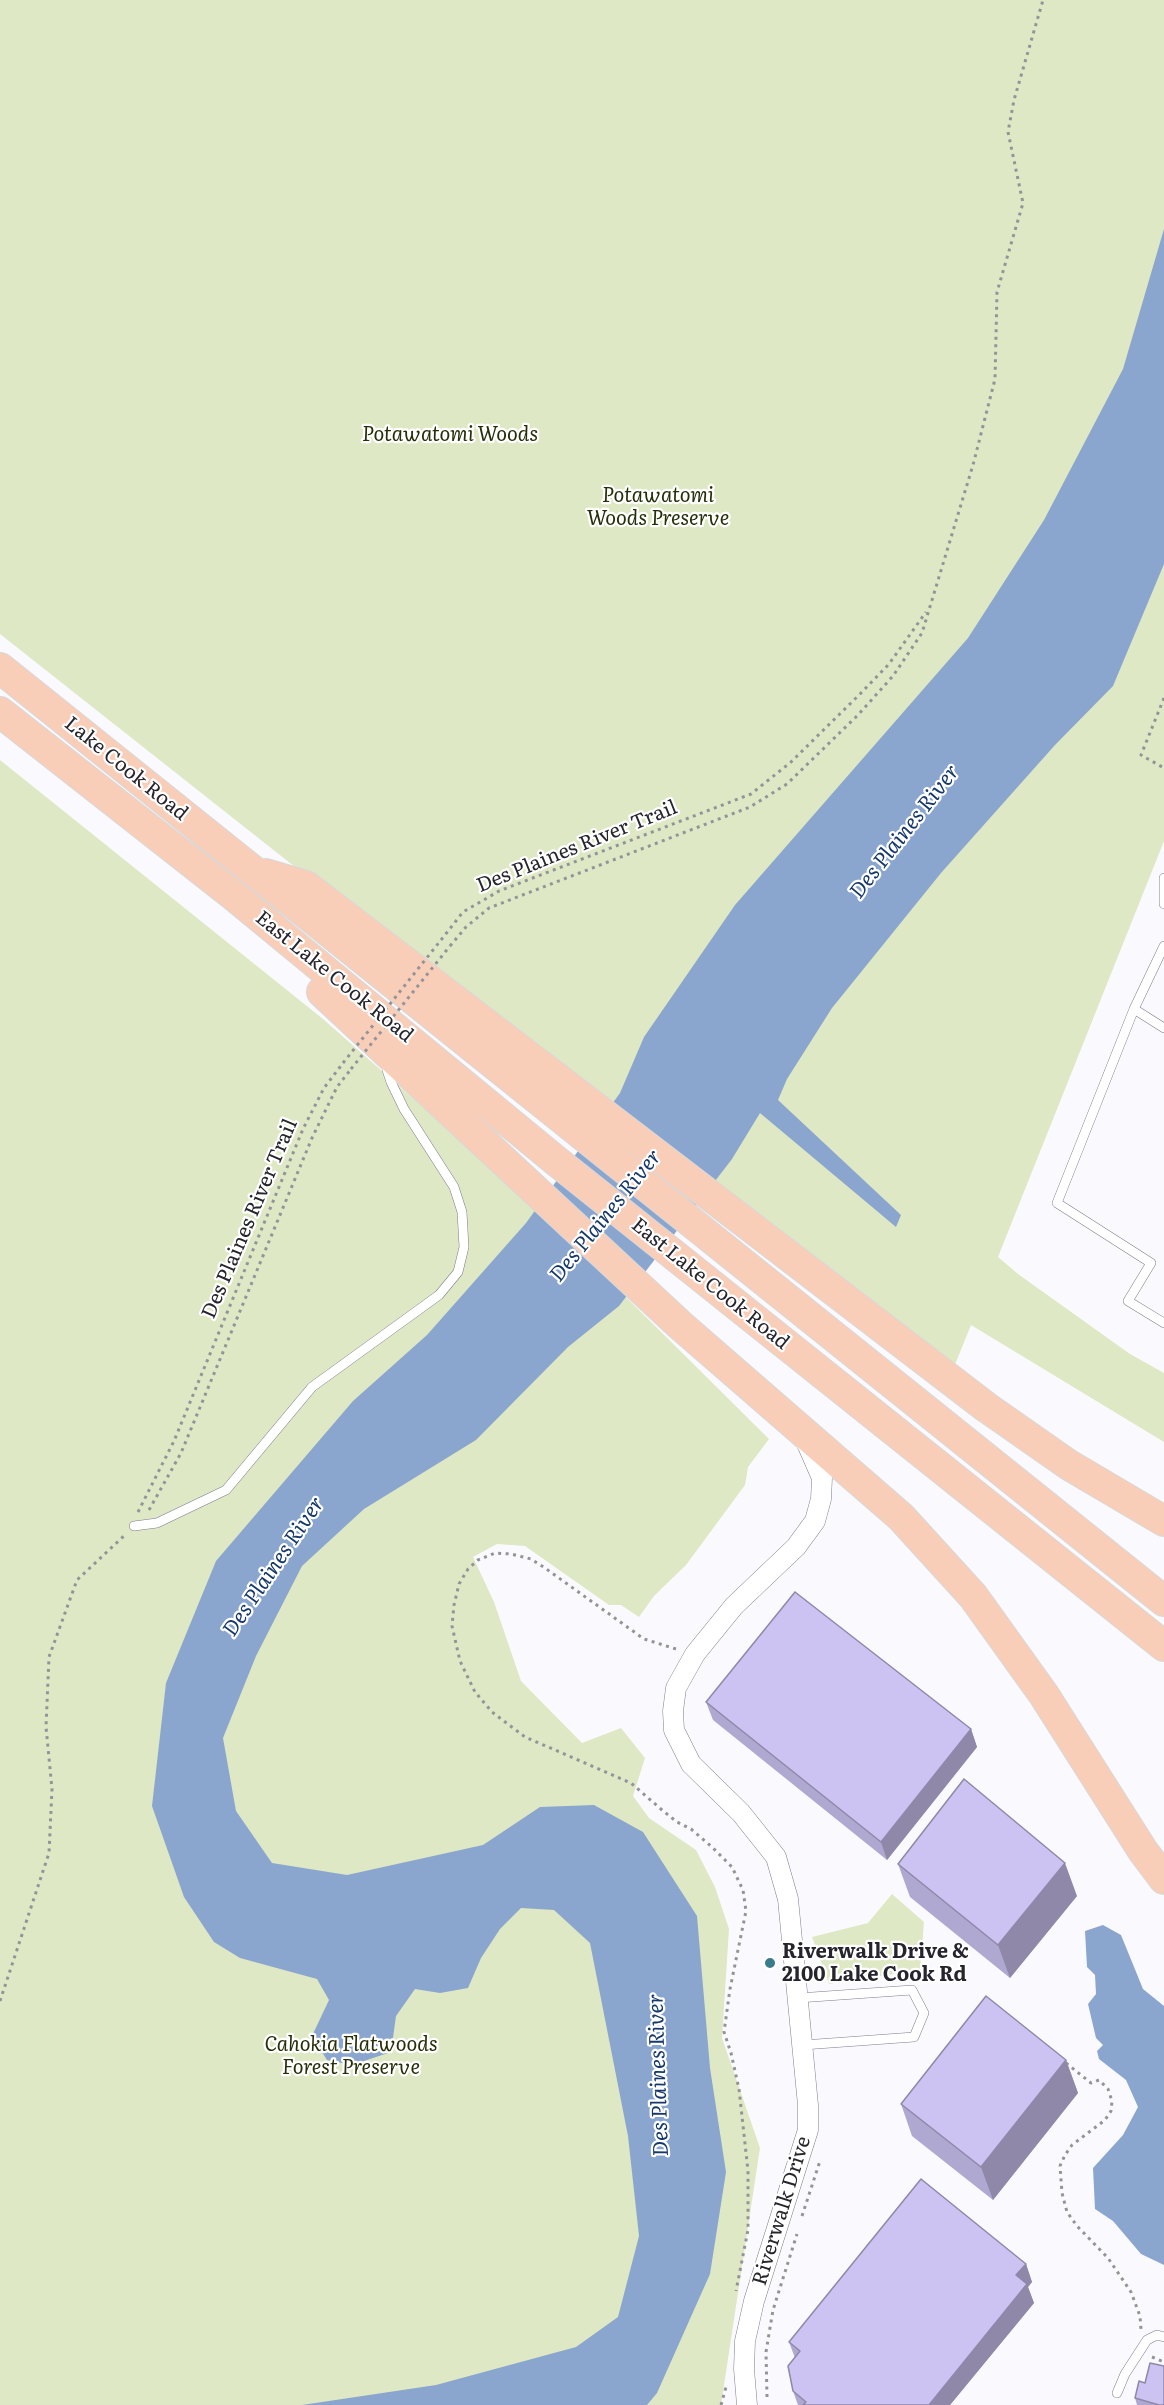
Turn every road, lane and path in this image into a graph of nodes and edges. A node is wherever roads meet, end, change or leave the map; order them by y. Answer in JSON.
{"nodes":[{"id":1,"x":1043,"y":0,"type":"edge"},
{"id":2,"x":927,"y":611,"type":"junction"},
{"id":3,"x":0,"y":668,"type":"edge"},
{"id":4,"x":1164,"y":698,"type":"edge"},
{"id":5,"x":0,"y":712,"type":"edge"},
{"id":6,"x":1164,"y":768,"type":"edge"},
{"id":7,"x":251,"y":869,"type":"junction"},
{"id":8,"x":1164,"y":878,"type":"edge"},
{"id":9,"x":233,"y":895,"type":"junction"},
{"id":10,"x":1164,"y":903,"type":"edge"},
{"id":11,"x":1164,"y":946,"type":"edge"},
{"id":12,"x":1134,"y":1009,"type":"junction"},
{"id":13,"x":1164,"y":1028,"type":"edge"},
{"id":14,"x":390,"y":1054,"type":"junction"},
{"id":15,"x":1164,"y":1323,"type":"edge"},
{"id":16,"x":800,"y":1428,"type":"junction"},
{"id":17,"x":1164,"y":1521,"type":"edge"},
{"id":18,"x":134,"y":1526,"type":"junction"},
{"id":19,"x":1164,"y":1601,"type":"edge"},
{"id":20,"x":1164,"y":1646,"type":"edge"},
{"id":21,"x":695,"y":1654,"type":"junction"},
{"id":22,"x":1143,"y":1851,"type":"junction"},
{"id":23,"x":1164,"y":1879,"type":"edge"},
{"id":24,"x":1164,"y":1899,"type":"edge"},
{"id":25,"x":798,"y":1998,"type":"junction"},
{"id":26,"x":0,"y":2001,"type":"edge"},
{"id":27,"x":803,"y":2045,"type":"junction"},
{"id":28,"x":1065,"y":2063,"type":"edge"},
{"id":29,"x":820,"y":2161,"type":"dead end"},
{"id":30,"x":800,"y":2223,"type":"dead end"},
{"id":31,"x":797,"y":2234,"type":"dead end"},
{"id":32,"x":735,"y":2297,"type":"dead end"},
{"id":33,"x":1164,"y":2337,"type":"edge"},
{"id":34,"x":1142,"y":2348,"type":"junction"},
{"id":35,"x":1164,"y":2362,"type":"edge"},
{"id":36,"x":726,"y":2379,"type":"dead end"},
{"id":37,"x":1117,"y":2393,"type":"dead end"},
{"id":38,"x":722,"y":2405,"type":"edge"},
{"id":39,"x":747,"y":2405,"type":"edge"},
{"id":40,"x":767,"y":2405,"type":"edge"}],
"edges":[{"from":1,"to":2,"type":"path","name":"Des Plaines River Trail"},
{"from":2,"to":18,"type":"path","name":"Des Plaines River Trail","bridge":true},
{"from":2,"to":18,"type":"path","name":"Des Plaines River Trail","bridge":true},
{"from":3,"to":7,"type":"main road","name":"Lake Cook Road"},
{"from":4,"to":6,"type":"path"},
{"from":5,"to":9,"type":"main road","name":"Lake Cook Road"},
{"from":7,"to":17,"type":"main road"},
{"from":7,"to":19,"type":"main road","name":"East Lake Cook Road"},
{"from":8,"to":10,"type":"lane"},
{"from":9,"to":14,"type":"main road"},
{"from":9,"to":20,"type":"main road","name":"East Lake Cook Road"},
{"from":11,"to":12,"type":"lane"},
{"from":12,"to":13,"type":"lane"},
{"from":12,"to":15,"type":"lane"},
{"from":14,"to":16,"type":"main road"},
{"from":14,"to":18,"type":"lane"},
{"from":16,"to":21,"type":"street","name":"Riverwalk Drive"},
{"from":16,"to":22,"type":"main road"},
{"from":18,"to":26,"type":"path","name":"Des Plaines River Trail"},
{"from":21,"to":25,"type":"street","name":"Riverwalk Drive"},
{"from":21,"to":32,"type":"path"},
{"from":22,"to":23,"type":"main road"},
{"from":22,"to":24,"type":"main road"},
{"from":25,"to":27,"type":"street","name":"Riverwalk Drive"},
{"from":25,"to":27,"type":"lane"},
{"from":27,"to":39,"type":"street","name":"Riverwalk Drive"},
{"from":28,"to":34,"type":"path"},
{"from":29,"to":30,"type":"path"},
{"from":31,"to":40,"type":"path"},
{"from":33,"to":34,"type":"lane"},
{"from":34,"to":35,"type":"path"},
{"from":34,"to":37,"type":"lane"},
{"from":36,"to":38,"type":"path"}]}
